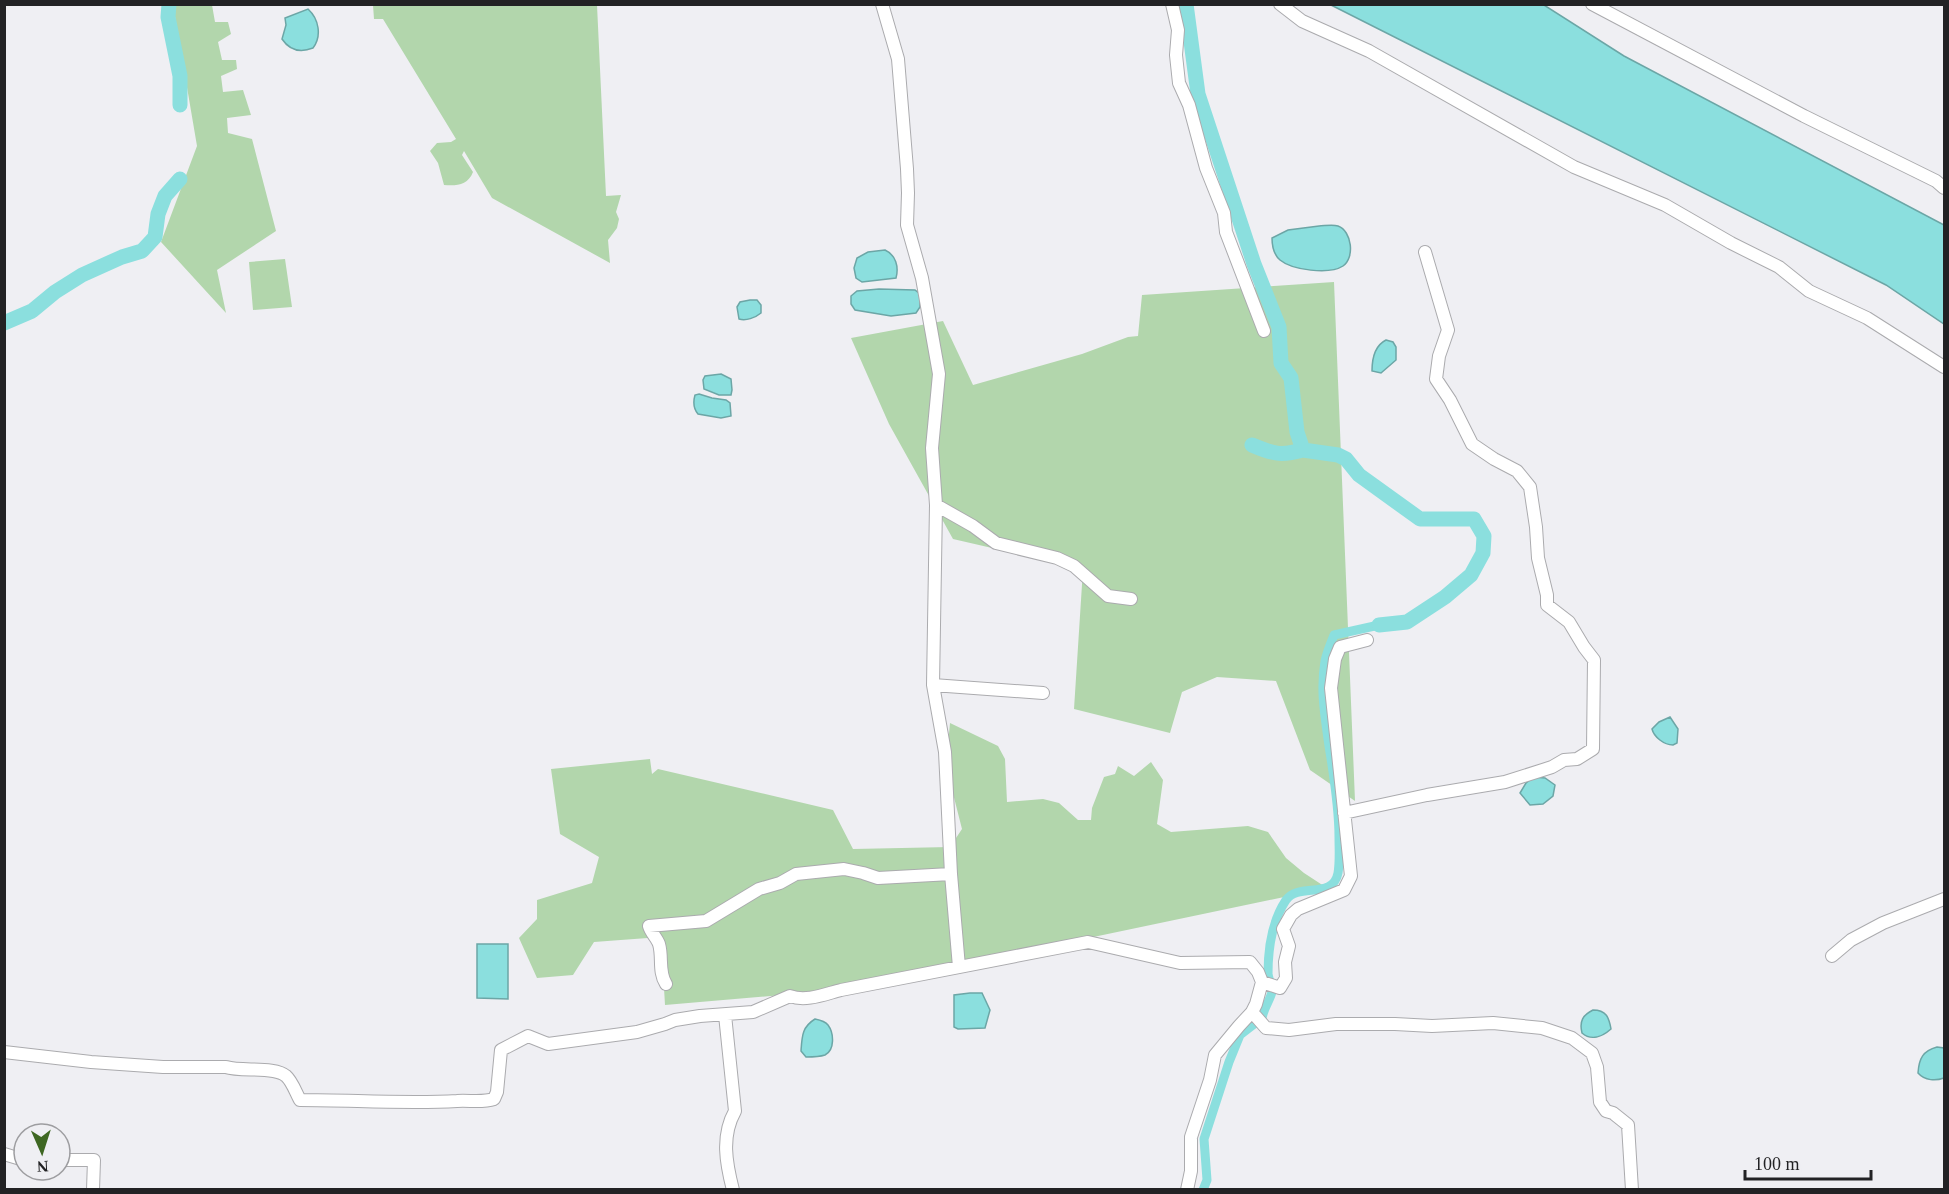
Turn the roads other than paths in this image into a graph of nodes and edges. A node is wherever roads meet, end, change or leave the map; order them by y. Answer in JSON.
{"nodes":[{"id":1,"x":882,"y":4,"type":"edge"},
{"id":2,"x":1172,"y":4,"type":"edge"},
{"id":3,"x":1280,"y":4,"type":"edge"},
{"id":4,"x":1592,"y":4,"type":"edge"},
{"id":5,"x":1944,"y":188,"type":"edge"},
{"id":6,"x":1425,"y":252,"type":"dead end"},
{"id":7,"x":1264,"y":331,"type":"dead end"},
{"id":8,"x":1944,"y":367,"type":"edge"},
{"id":9,"x":936,"y":505,"type":"junction"},
{"id":10,"x":1131,"y":599,"type":"dead end"},
{"id":11,"x":1367,"y":640,"type":"dead end"},
{"id":12,"x":933,"y":685,"type":"junction"},
{"id":13,"x":1043,"y":693,"type":"dead end"},
{"id":14,"x":1344,"y":813,"type":"junction"},
{"id":15,"x":951,"y":874,"type":"junction"},
{"id":16,"x":1944,"y":899,"type":"edge"},
{"id":17,"x":1832,"y":956,"type":"dead end"},
{"id":18,"x":959,"y":967,"type":"junction"},
{"id":19,"x":1262,"y":982,"type":"junction"},
{"id":20,"x":666,"y":984,"type":"dead end"},
{"id":21,"x":1252,"y":1012,"type":"junction"},
{"id":22,"x":725,"y":1015,"type":"junction"},
{"id":23,"x":4,"y":1052,"type":"edge"},
{"id":24,"x":72,"y":1160,"type":"edge"},
{"id":25,"x":93,"y":1190,"type":"edge"},
{"id":26,"x":732,"y":1190,"type":"edge"},
{"id":27,"x":1186,"y":1190,"type":"edge"},
{"id":28,"x":1632,"y":1190,"type":"edge"}],
"edges":[{"from":1,"to":9,"type":"street"},
{"from":2,"to":7,"type":"street"},
{"from":3,"to":8,"type":"street"},
{"from":4,"to":5,"type":"street"},
{"from":6,"to":14,"type":"street"},
{"from":9,"to":10,"type":"street"},
{"from":9,"to":12,"type":"street"},
{"from":11,"to":14,"type":"street"},
{"from":12,"to":13,"type":"street"},
{"from":12,"to":15,"type":"street"},
{"from":14,"to":19,"type":"street"},
{"from":15,"to":18,"type":"street"},
{"from":15,"to":20,"type":"street"},
{"from":16,"to":17,"type":"street"},
{"from":18,"to":19,"type":"street"},
{"from":18,"to":22,"type":"street"},
{"from":19,"to":21,"type":"street"},
{"from":21,"to":27,"type":"street"},
{"from":21,"to":28,"type":"street"},
{"from":22,"to":23,"type":"street"},
{"from":22,"to":26,"type":"street"},
{"from":24,"to":25,"type":"street"}]}
